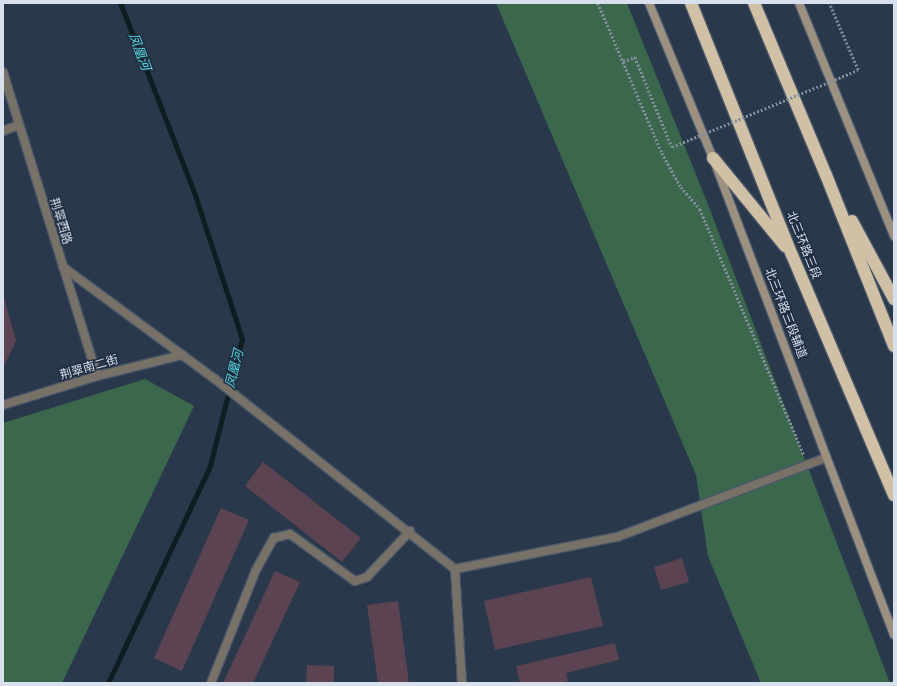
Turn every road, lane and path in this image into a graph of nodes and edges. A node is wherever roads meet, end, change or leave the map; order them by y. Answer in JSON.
{"nodes":[{"id":1,"x":598,"y":3,"type":"edge"},
{"id":2,"x":649,"y":3,"type":"edge"},
{"id":3,"x":691,"y":3,"type":"edge"},
{"id":4,"x":754,"y":3,"type":"edge"},
{"id":5,"x":799,"y":3,"type":"edge"},
{"id":6,"x":828,"y":3,"type":"edge"},
{"id":7,"x":623,"y":62,"type":"junction"},
{"id":8,"x":3,"y":72,"type":"edge"},
{"id":9,"x":19,"y":125,"type":"junction"},
{"id":10,"x":3,"y":131,"type":"edge"},
{"id":11,"x":713,"y":158,"type":"junction"},
{"id":12,"x":826,"y":175,"type":"junction"},
{"id":13,"x":894,"y":236,"type":"edge"},
{"id":14,"x":792,"y":255,"type":"junction"},
{"id":15,"x":63,"y":267,"type":"junction"},
{"id":16,"x":894,"y":300,"type":"edge"},
{"id":17,"x":894,"y":346,"type":"edge"},
{"id":18,"x":182,"y":355,"type":"junction"},
{"id":19,"x":97,"y":376,"type":"junction"},
{"id":20,"x":3,"y":406,"type":"edge"},
{"id":21,"x":825,"y":458,"type":"junction"},
{"id":22,"x":808,"y":464,"type":"junction"},
{"id":23,"x":894,"y":495,"type":"edge"},
{"id":24,"x":410,"y":531,"type":"junction"},
{"id":25,"x":455,"y":569,"type":"junction"},
{"id":26,"x":894,"y":635,"type":"edge"},
{"id":27,"x":211,"y":683,"type":"edge"},
{"id":28,"x":462,"y":683,"type":"edge"}],
"edges":[{"from":1,"to":7,"type":"path"},
{"from":2,"to":11,"type":"main road","name":"北三环路三段辅道"},
{"from":3,"to":14,"type":"highway","name":"北三环路三段"},
{"from":4,"to":12,"type":"highway"},
{"from":5,"to":13,"type":"main road"},
{"from":6,"to":7,"type":"path","bridge":true},
{"from":7,"to":22,"type":"path"},
{"from":8,"to":9,"type":"street","name":"荆翠西路"},
{"from":9,"to":10,"type":"street"},
{"from":9,"to":15,"type":"street","name":"荆翠西路"},
{"from":11,"to":14,"type":"highway"},
{"from":11,"to":21,"type":"main road","name":"北三环路三段辅道"},
{"from":12,"to":16,"type":"highway"},
{"from":12,"to":17,"type":"highway"},
{"from":14,"to":23,"type":"highway","name":"北三环路三段"},
{"from":15,"to":18,"type":"street"},
{"from":15,"to":19,"type":"street","name":"荆翠西路"},
{"from":18,"to":19,"type":"street","name":"荆翠南二街"},
{"from":18,"to":24,"type":"street"},
{"from":19,"to":20,"type":"street","name":"荆翠南二街"},
{"from":21,"to":22,"type":"street"},
{"from":21,"to":26,"type":"main road","name":"北三环路三段辅道"},
{"from":22,"to":25,"type":"street"},
{"from":24,"to":25,"type":"street"},
{"from":24,"to":27,"type":"street"},
{"from":25,"to":28,"type":"street"}]}
